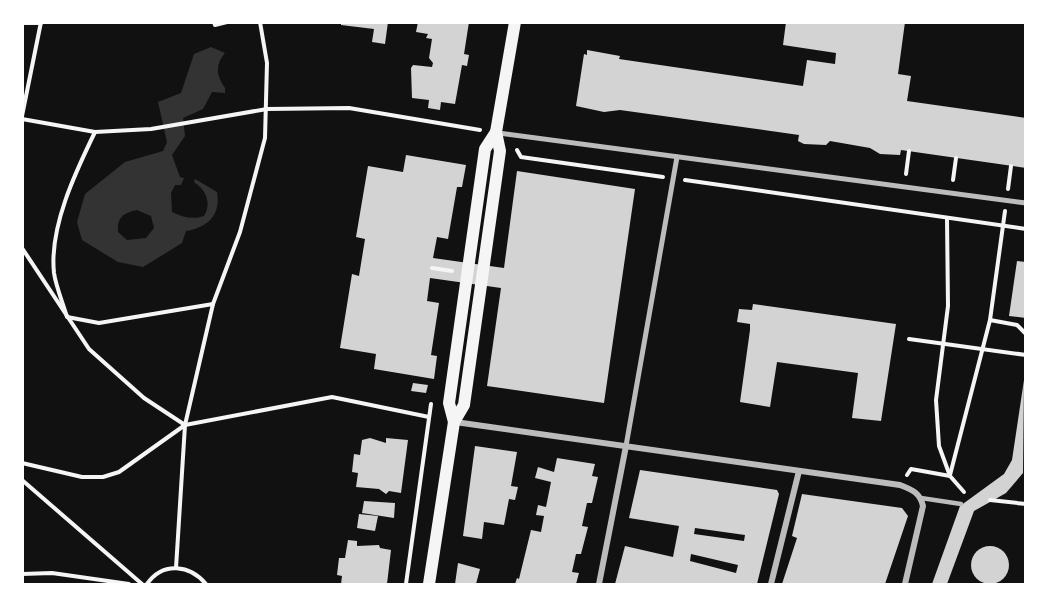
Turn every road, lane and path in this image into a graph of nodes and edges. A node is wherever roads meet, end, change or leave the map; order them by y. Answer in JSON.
{"nodes":[{"id":1,"x":227,"y":22,"type":"edge"},
{"id":2,"x":260,"y":22,"type":"edge"},
{"id":3,"x":515,"y":22,"type":"edge"},
{"id":4,"x":22,"y":23,"type":"edge"},
{"id":5,"x":41,"y":23,"type":"edge"},
{"id":6,"x":214,"y":24,"type":"edge"},
{"id":7,"x":267,"y":109,"type":"junction"},
{"id":8,"x":22,"y":117,"type":"edge"},
{"id":9,"x":95,"y":132,"type":"junction"},
{"id":10,"x":501,"y":133,"type":"junction"},
{"id":11,"x":677,"y":157,"type":"junction"},
{"id":12,"x":956,"y":158,"type":"dead end"},
{"id":13,"x":1011,"y":166,"type":"dead end"},
{"id":14,"x":673,"y":178,"type":"junction"},
{"id":15,"x":953,"y":180,"type":"dead end"},
{"id":16,"x":1006,"y":201,"type":"junction"},
{"id":17,"x":1026,"y":203,"type":"edge"},
{"id":18,"x":947,"y":218,"type":"junction"},
{"id":19,"x":1003,"y":226,"type":"junction"},
{"id":20,"x":1026,"y":229,"type":"edge"},
{"id":21,"x":22,"y":248,"type":"edge"},
{"id":22,"x":213,"y":304,"type":"junction"},
{"id":23,"x":67,"y":317,"type":"junction"},
{"id":24,"x":990,"y":320,"type":"junction"},
{"id":25,"x":1026,"y":334,"type":"edge"},
{"id":26,"x":909,"y":339,"type":"dead end"},
{"id":27,"x":943,"y":343,"type":"junction"},
{"id":28,"x":982,"y":349,"type":"junction"},
{"id":29,"x":1026,"y":355,"type":"edge"},
{"id":30,"x":454,"y":422,"type":"junction"},
{"id":31,"x":185,"y":425,"type":"junction"},
{"id":32,"x":626,"y":446,"type":"junction"},
{"id":33,"x":22,"y":463,"type":"edge"},
{"id":34,"x":799,"y":471,"type":"junction"},
{"id":35,"x":950,"y":476,"type":"junction"},
{"id":36,"x":22,"y":480,"type":"edge"},
{"id":37,"x":900,"y":485,"type":"junction"},
{"id":38,"x":969,"y":497,"type":"dead end"},
{"id":39,"x":921,"y":498,"type":"junction"},
{"id":40,"x":990,"y":500,"type":"dead end"},
{"id":41,"x":961,"y":504,"type":"dead end"},
{"id":42,"x":1026,"y":504,"type":"edge"},
{"id":43,"x":176,"y":568,"type":"junction"},
{"id":44,"x":22,"y":574,"type":"edge"},
{"id":45,"x":129,"y":585,"type":"edge"},
{"id":46,"x":144,"y":585,"type":"edge"},
{"id":47,"x":206,"y":585,"type":"edge"},
{"id":48,"x":406,"y":585,"type":"edge"},
{"id":49,"x":429,"y":585,"type":"edge"},
{"id":50,"x":599,"y":585,"type":"edge"},
{"id":51,"x":771,"y":585,"type":"edge"},
{"id":52,"x":905,"y":585,"type":"edge"}],
"edges":[{"from":1,"to":6,"type":"path"},
{"from":2,"to":7,"type":"path"},
{"from":3,"to":10,"type":"main road"},
{"from":4,"to":5,"type":"path"},
{"from":5,"to":8,"type":"path"},
{"from":7,"to":9,"type":"path"},
{"from":7,"to":10,"type":"path"},
{"from":7,"to":22,"type":"path"},
{"from":8,"to":9,"type":"path"},
{"from":9,"to":23,"type":"path"},
{"from":10,"to":11,"type":"street"},
{"from":10,"to":14,"type":"path"},
{"from":10,"to":30,"type":"main road"},
{"from":11,"to":14,"type":"street"},
{"from":11,"to":16,"type":"street"},
{"from":12,"to":15,"type":"path"},
{"from":13,"to":16,"type":"path"},
{"from":14,"to":18,"type":"path"},
{"from":14,"to":32,"type":"street"},
{"from":16,"to":17,"type":"street"},
{"from":16,"to":19,"type":"path"},
{"from":18,"to":19,"type":"path"},
{"from":18,"to":27,"type":"path"},
{"from":19,"to":20,"type":"path"},
{"from":19,"to":24,"type":"path"},
{"from":21,"to":23,"type":"path"},
{"from":22,"to":23,"type":"path"},
{"from":22,"to":31,"type":"path"},
{"from":23,"to":31,"type":"path"},
{"from":24,"to":25,"type":"path"},
{"from":24,"to":28,"type":"path"},
{"from":26,"to":27,"type":"path"},
{"from":27,"to":28,"type":"path"},
{"from":27,"to":35,"type":"path"},
{"from":28,"to":29,"type":"path"},
{"from":28,"to":35,"type":"path"},
{"from":30,"to":32,"type":"street"},
{"from":30,"to":49,"type":"main road"},
{"from":31,"to":33,"type":"path"},
{"from":31,"to":43,"type":"path"},
{"from":31,"to":48,"type":"path"},
{"from":32,"to":34,"type":"street"},
{"from":32,"to":50,"type":"street"},
{"from":34,"to":37,"type":"street"},
{"from":34,"to":51,"type":"street"},
{"from":35,"to":37,"type":"path"},
{"from":35,"to":38,"type":"path"},
{"from":36,"to":46,"type":"path"},
{"from":37,"to":39,"type":"street"},
{"from":39,"to":41,"type":"lane"},
{"from":39,"to":52,"type":"street"},
{"from":40,"to":42,"type":"path"},
{"from":43,"to":46,"type":"path"},
{"from":43,"to":47,"type":"path"},
{"from":44,"to":45,"type":"path"}]}
